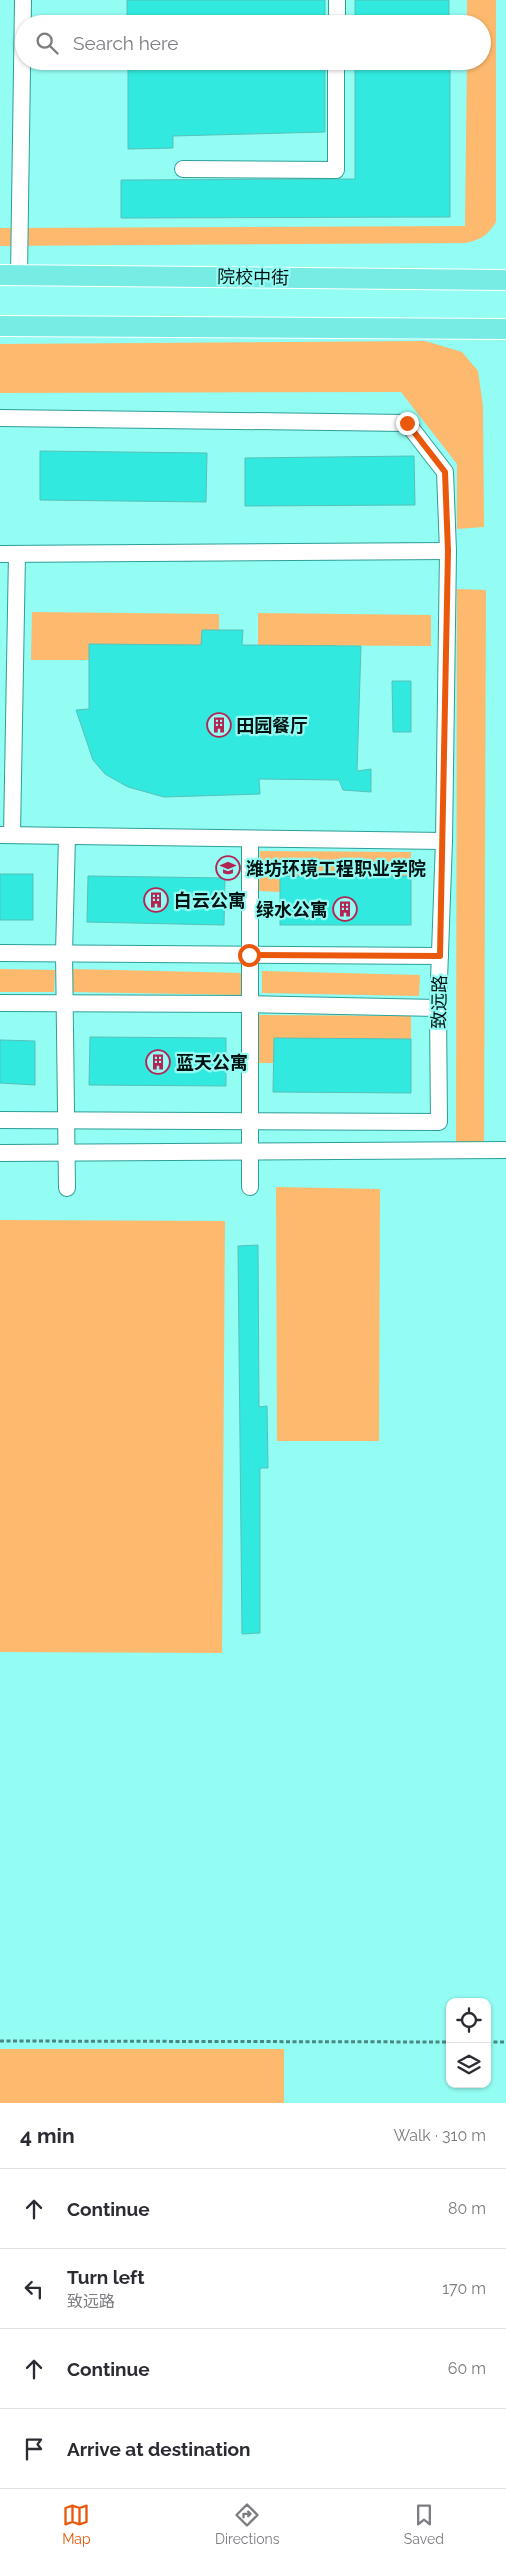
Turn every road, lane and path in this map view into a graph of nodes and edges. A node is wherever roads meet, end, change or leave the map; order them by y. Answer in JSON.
{"nodes":[{"id":1,"x":23,"y":0,"type":"edge"},
{"id":2,"x":337,"y":0,"type":"edge"},
{"id":3,"x":22,"y":15,"type":"edge"},
{"id":4,"x":337,"y":15,"type":"edge"},
{"id":5,"x":20,"y":70,"type":"edge"},
{"id":6,"x":336,"y":70,"type":"edge"},
{"id":7,"x":183,"y":169,"type":"dead end"},
{"id":8,"x":10,"y":275,"type":"edge"},
{"id":9,"x":506,"y":280,"type":"edge"},
{"id":10,"x":0,"y":326,"type":"edge"},
{"id":11,"x":506,"y":329,"type":"edge"},
{"id":12,"x":0,"y":418,"type":"edge"},
{"id":13,"x":448,"y":551,"type":"junction"},
{"id":14,"x":0,"y":554,"type":"edge"},
{"id":15,"x":17,"y":554,"type":"junction"},
{"id":16,"x":6,"y":835,"type":"edge"},
{"id":17,"x":67,"y":837,"type":"junction"},
{"id":18,"x":250,"y":840,"type":"junction"},
{"id":19,"x":444,"y":841,"type":"junction"},
{"id":20,"x":64,"y":952,"type":"junction"},
{"id":21,"x":0,"y":953,"type":"edge"},
{"id":22,"x":249,"y":955,"type":"junction"},
{"id":23,"x":440,"y":956,"type":"junction"},
{"id":24,"x":0,"y":1003,"type":"edge"},
{"id":25,"x":65,"y":1003,"type":"junction"},
{"id":26,"x":248,"y":1004,"type":"junction"},
{"id":27,"x":438,"y":1008,"type":"junction"},
{"id":28,"x":66,"y":1119,"type":"junction"},
{"id":29,"x":249,"y":1119,"type":"junction"},
{"id":30,"x":0,"y":1120,"type":"edge"},
{"id":31,"x":506,"y":1150,"type":"edge"},
{"id":32,"x":250,"y":1151,"type":"junction"},
{"id":33,"x":66,"y":1152,"type":"junction"},
{"id":34,"x":0,"y":1153,"type":"edge"},
{"id":35,"x":250,"y":1187,"type":"dead end"},
{"id":36,"x":67,"y":1188,"type":"dead end"},
{"id":37,"x":0,"y":2042,"type":"edge"},
{"id":38,"x":446,"y":2042,"type":"edge"},
{"id":39,"x":491,"y":2042,"type":"edge"},
{"id":40,"x":506,"y":2042,"type":"edge"}],
"edges":[{"from":1,"to":3,"type":"lane"},
{"from":2,"to":4,"type":"lane"},
{"from":5,"to":8,"type":"lane"},
{"from":6,"to":7,"type":"lane"},
{"from":8,"to":9,"type":"main road","name":"院校中街"},
{"from":10,"to":11,"type":"main road"},
{"from":12,"to":13,"type":"lane","name":"致远路"},
{"from":13,"to":15,"type":"lane"},
{"from":13,"to":19,"type":"lane","name":"致远路"},
{"from":14,"to":15,"type":"lane"},
{"from":15,"to":16,"type":"lane"},
{"from":16,"to":17,"type":"lane"},
{"from":17,"to":18,"type":"lane"},
{"from":17,"to":20,"type":"lane"},
{"from":18,"to":19,"type":"lane"},
{"from":18,"to":22,"type":"lane"},
{"from":19,"to":23,"type":"lane","name":"致远路"},
{"from":20,"to":21,"type":"lane"},
{"from":20,"to":22,"type":"lane"},
{"from":20,"to":25,"type":"lane"},
{"from":22,"to":23,"type":"lane"},
{"from":22,"to":26,"type":"lane"},
{"from":23,"to":27,"type":"lane","name":"致远路"},
{"from":24,"to":25,"type":"lane"},
{"from":25,"to":26,"type":"lane"},
{"from":25,"to":28,"type":"lane"},
{"from":26,"to":27,"type":"lane"},
{"from":26,"to":29,"type":"lane"},
{"from":27,"to":29,"type":"lane","name":"致远路"},
{"from":28,"to":29,"type":"lane"},
{"from":28,"to":30,"type":"lane"},
{"from":28,"to":33,"type":"lane"},
{"from":29,"to":32,"type":"lane"},
{"from":31,"to":32,"type":"lane"},
{"from":32,"to":33,"type":"lane"},
{"from":32,"to":35,"type":"lane"},
{"from":33,"to":34,"type":"lane"},
{"from":33,"to":36,"type":"lane"},
{"from":37,"to":38,"type":"path"},
{"from":39,"to":40,"type":"path"}]}
